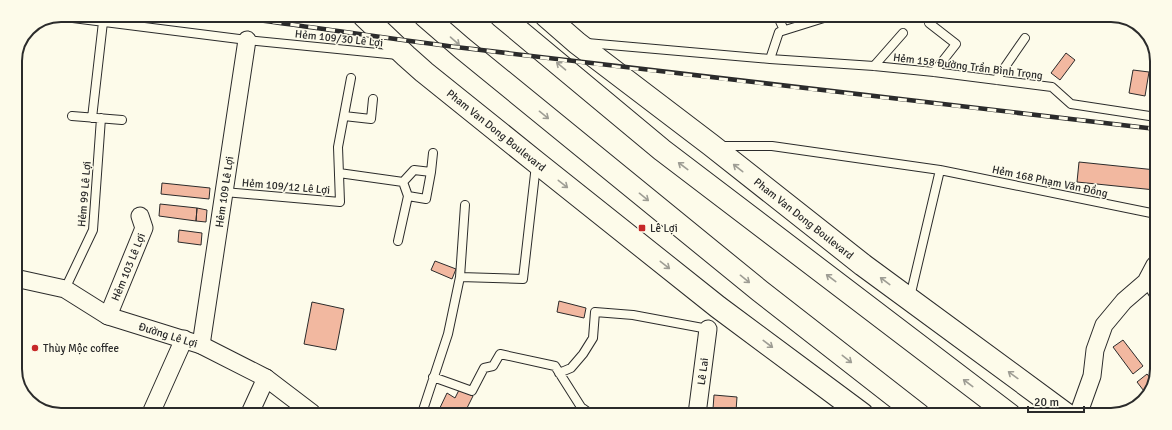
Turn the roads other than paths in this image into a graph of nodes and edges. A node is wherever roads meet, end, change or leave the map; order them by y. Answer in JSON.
{"nodes":[{"id":1,"x":103,"y":22,"type":"joint"},
{"id":2,"x":370,"y":22,"type":"edge"},
{"id":3,"x":432,"y":22,"type":"edge"},
{"id":4,"x":508,"y":22,"type":"edge"},
{"id":5,"x":553,"y":22,"type":"edge"},
{"id":6,"x":780,"y":22,"type":"edge"},
{"id":7,"x":810,"y":22,"type":"edge"},
{"id":8,"x":930,"y":23,"type":"dead end"},
{"id":9,"x":784,"y":30,"type":"junction"},
{"id":10,"x":903,"y":33,"type":"dead end"},
{"id":11,"x":1025,"y":38,"type":"dead end"},
{"id":12,"x":247,"y":40,"type":"junction"},
{"id":13,"x":577,"y":43,"type":"junction"},
{"id":14,"x":406,"y":56,"type":"junction"},
{"id":15,"x":770,"y":59,"type":"junction"},
{"id":16,"x":874,"y":66,"type":"junction"},
{"id":17,"x":934,"y":72,"type":"junction"},
{"id":18,"x":351,"y":78,"type":"dead end"},
{"id":19,"x":996,"y":80,"type":"junction"},
{"id":20,"x":373,"y":99,"type":"dead end"},
{"id":21,"x":72,"y":116,"type":"dead end"},
{"id":22,"x":344,"y":116,"type":"junction"},
{"id":23,"x":1150,"y":116,"type":"edge"},
{"id":24,"x":92,"y":118,"type":"junction"},
{"id":25,"x":101,"y":118,"type":"junction"},
{"id":26,"x":122,"y":120,"type":"dead end"},
{"id":27,"x":711,"y":146,"type":"junction"},
{"id":28,"x":433,"y":153,"type":"dead end"},
{"id":29,"x":536,"y":162,"type":"junction"},
{"id":30,"x":940,"y":170,"type":"junction"},
{"id":31,"x":431,"y":172,"type":"junction"},
{"id":32,"x":339,"y":173,"type":"junction"},
{"id":33,"x":404,"y":182,"type":"junction"},
{"id":34,"x":224,"y":192,"type":"junction"},
{"id":35,"x":408,"y":196,"type":"junction"},
{"id":36,"x":465,"y":205,"type":"dead end"},
{"id":37,"x":1150,"y":213,"type":"edge"},
{"id":38,"x":140,"y":216,"type":"dead end"},
{"id":39,"x":398,"y":241,"type":"dead end"},
{"id":40,"x":1150,"y":275,"type":"edge"},
{"id":41,"x":460,"y":277,"type":"junction"},
{"id":42,"x":22,"y":280,"type":"edge"},
{"id":43,"x":1146,"y":282,"type":"junction"},
{"id":44,"x":65,"y":289,"type":"junction"},
{"id":45,"x":1150,"y":289,"type":"edge"},
{"id":46,"x":910,"y":299,"type":"junction"},
{"id":47,"x":108,"y":316,"type":"junction"},
{"id":48,"x":708,"y":329,"type":"joint"},
{"id":49,"x":184,"y":339,"type":"junction"},
{"id":50,"x":201,"y":345,"type":"junction"},
{"id":51,"x":559,"y":373,"type":"junction"},
{"id":52,"x":434,"y":377,"type":"junction"},
{"id":53,"x":266,"y":378,"type":"junction"},
{"id":54,"x":153,"y":408,"type":"edge"},
{"id":55,"x":252,"y":408,"type":"edge"},
{"id":56,"x":305,"y":408,"type":"edge"},
{"id":57,"x":424,"y":408,"type":"edge"},
{"id":58,"x":582,"y":408,"type":"edge"},
{"id":59,"x":698,"y":408,"type":"edge"},
{"id":60,"x":854,"y":408,"type":"edge"},
{"id":61,"x":910,"y":408,"type":"edge"},
{"id":62,"x":1001,"y":408,"type":"edge"},
{"id":63,"x":1058,"y":408,"type":"edge"},
{"id":64,"x":1081,"y":408,"type":"edge"}],
"edges":[{"from":1,"to":12,"type":"lane","name":"Hẻm 109/30 Lê Lợi"},
{"from":1,"to":24,"type":"lane"},
{"from":2,"to":14,"type":"main road","name":"Pham Van Dong Boulevard"},
{"from":3,"to":61,"type":"main road","one_way":true},
{"from":62,"to":4,"type":"main road","one_way":true},
{"from":5,"to":13,"type":"main road","name":"Pham Van Dong Boulevard"},
{"from":6,"to":9,"type":"lane"},
{"from":7,"to":9,"type":"lane"},
{"from":8,"to":17,"type":"lane"},
{"from":9,"to":15,"type":"lane"},
{"from":10,"to":16,"type":"lane"},
{"from":11,"to":19,"type":"lane"},
{"from":12,"to":14,"type":"lane","name":"Hẻm 109/30 Lê Lợi"},
{"from":12,"to":34,"type":"street","name":"Hẻm 109 Lê Lợi"},
{"from":13,"to":15,"type":"lane","name":"Hẻm 158 Đường Trần Bình Trọng"},
{"from":13,"to":27,"type":"main road","name":"Pham Van Dong Boulevard"},
{"from":14,"to":29,"type":"main road","name":"Pham Van Dong Boulevard"},
{"from":15,"to":16,"type":"lane","name":"Hẻm 158 Đường Trần Bình Trọng"},
{"from":16,"to":17,"type":"lane","name":"Hẻm 158 Đường Trần Bình Trọng"},
{"from":17,"to":19,"type":"lane","name":"Hẻm 158 Đường Trần Bình Trọng"},
{"from":18,"to":22,"type":"lane","name":"Hẻm 109/12 Lê Lợi"},
{"from":19,"to":23,"type":"lane","name":"Hẻm 158 Đường Trần Bình Trọng"},
{"from":20,"to":22,"type":"lane"},
{"from":21,"to":24,"type":"lane"},
{"from":22,"to":32,"type":"lane","name":"Hẻm 109/12 Lê Lợi"},
{"from":24,"to":25,"type":"lane"},
{"from":25,"to":26,"type":"lane"},
{"from":25,"to":44,"type":"lane","name":"Hẻm 99 Lê Lợi"},
{"from":27,"to":30,"type":"lane","name":"Hẻm 168 Phạm Văn Đồng"},
{"from":46,"to":27,"type":"main road","name":"Pham Van Dong Boulevard","one_way":true},
{"from":28,"to":31,"type":"lane"},
{"from":29,"to":41,"type":"lane"},
{"from":29,"to":60,"type":"main road","name":"Pham Van Dong Boulevard","one_way":true},
{"from":30,"to":37,"type":"lane","name":"Hẻm 168 Phạm Văn Đồng"},
{"from":30,"to":46,"type":"lane"},
{"from":31,"to":33,"type":"lane"},
{"from":31,"to":35,"type":"lane"},
{"from":32,"to":33,"type":"lane","name":"Hẻm 109/12 Lê Lợi"},
{"from":32,"to":34,"type":"lane","name":"Hẻm 109/12 Lê Lợi"},
{"from":33,"to":35,"type":"lane"},
{"from":34,"to":50,"type":"street","name":"Hẻm 109 Lê Lợi"},
{"from":35,"to":39,"type":"lane"},
{"from":36,"to":41,"type":"lane"},
{"from":38,"to":47,"type":"street","name":"Hẻm 103 Lê Lợi"},
{"from":40,"to":43,"type":"street"},
{"from":41,"to":52,"type":"lane"},
{"from":42,"to":44,"type":"street","name":"Đường Lê Lợi"},
{"from":43,"to":45,"type":"lane"},
{"from":43,"to":64,"type":"street"},
{"from":44,"to":47,"type":"street","name":"Đường Lê Lợi"},
{"from":63,"to":46,"type":"main road","name":"Pham Van Dong Boulevard","one_way":true},
{"from":47,"to":49,"type":"street","name":"Đường Lê Lợi"},
{"from":48,"to":51,"type":"lane"},
{"from":48,"to":59,"type":"street","name":"Lê Lai"},
{"from":49,"to":50,"type":"street","name":"Đường Lê Lợi"},
{"from":49,"to":54,"type":"street"},
{"from":50,"to":53,"type":"street","name":"Đường Lê Lợi"},
{"from":51,"to":52,"type":"lane"},
{"from":51,"to":58,"type":"lane"},
{"from":52,"to":57,"type":"lane"},
{"from":53,"to":55,"type":"street"},
{"from":53,"to":56,"type":"street","name":"Đường Lê Lợi"}]}
